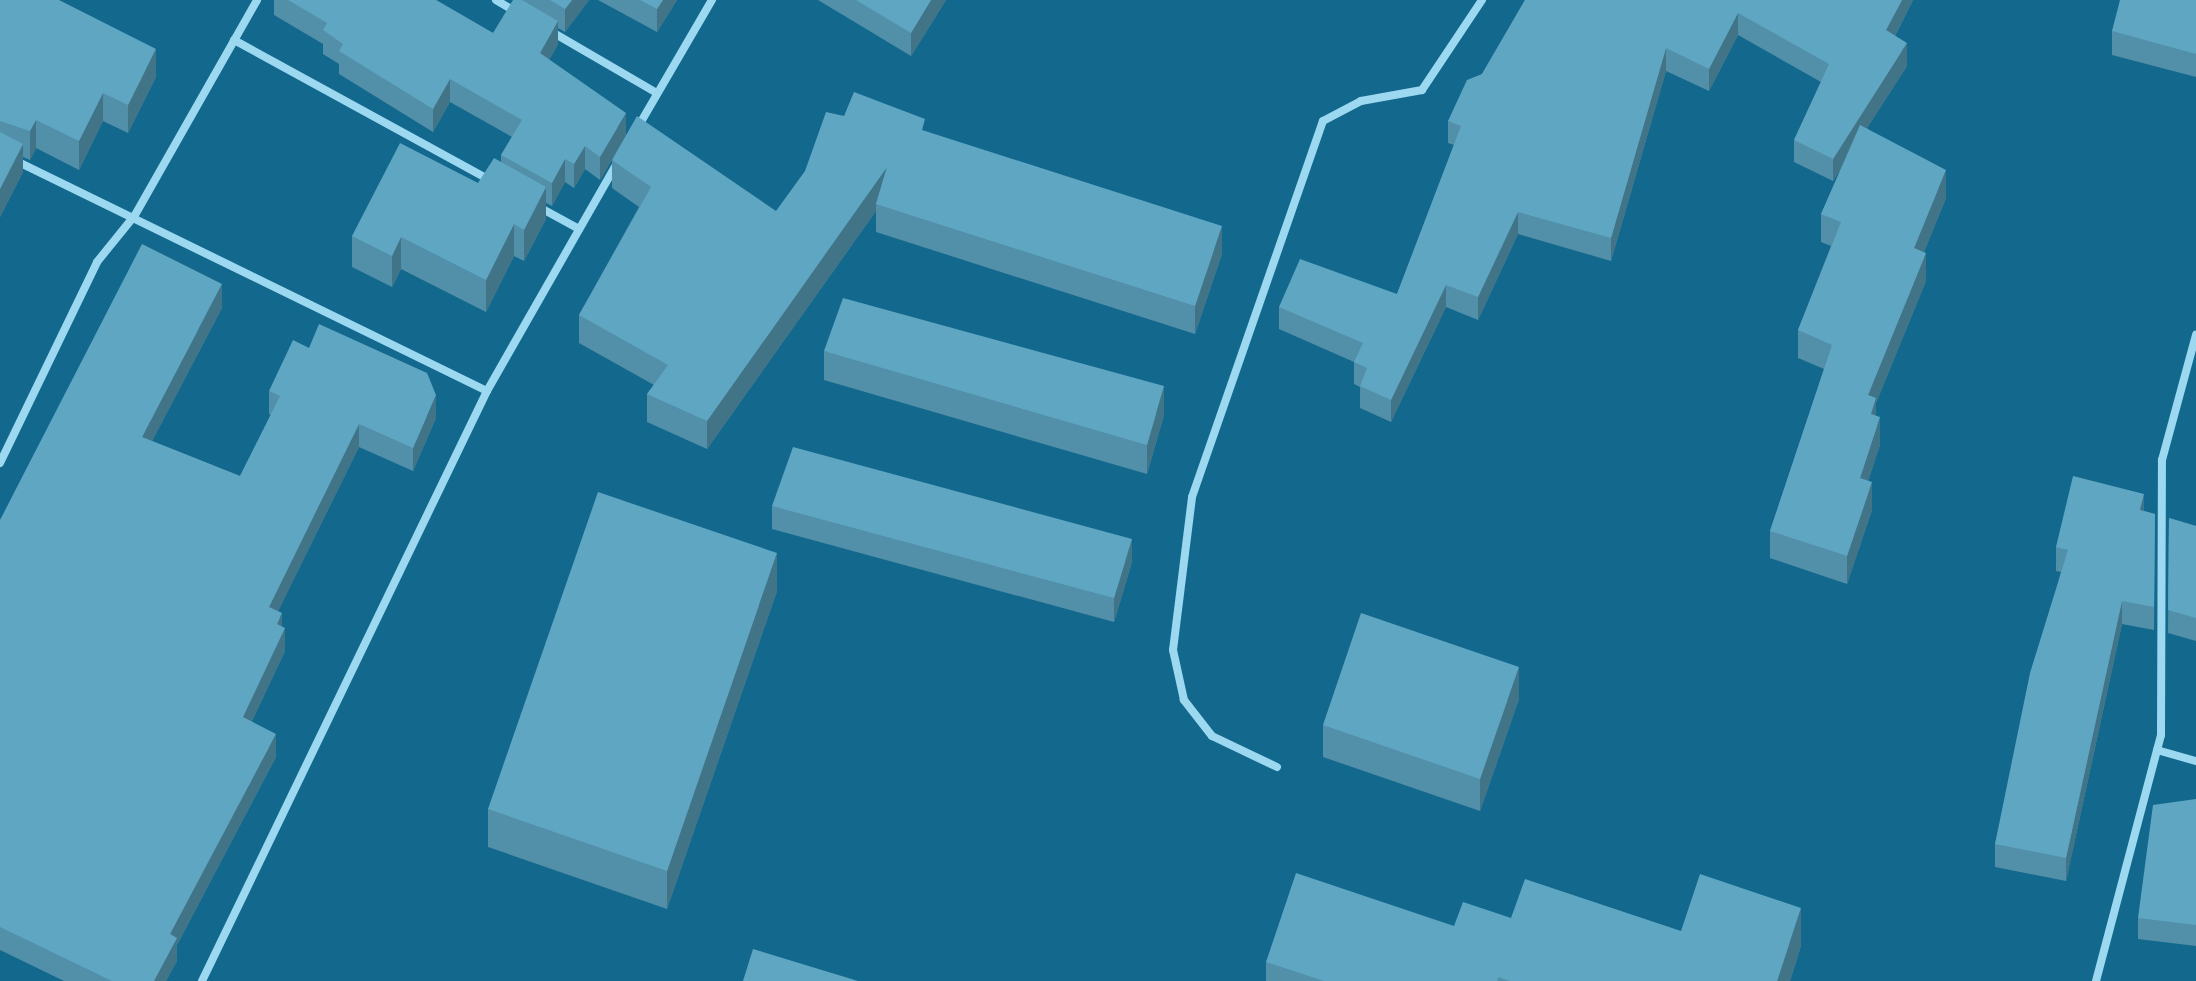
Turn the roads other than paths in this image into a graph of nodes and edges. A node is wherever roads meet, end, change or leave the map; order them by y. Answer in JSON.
{"nodes":[{"id":1,"x":257,"y":0,"type":"edge"},
{"id":2,"x":496,"y":0,"type":"edge"},
{"id":3,"x":712,"y":0,"type":"edge"},
{"id":4,"x":1482,"y":0,"type":"edge"},
{"id":5,"x":523,"y":16,"type":"edge"},
{"id":6,"x":536,"y":23,"type":"edge"},
{"id":7,"x":234,"y":40,"type":"junction"},
{"id":8,"x":657,"y":93,"type":"junction"},
{"id":9,"x":634,"y":134,"type":"edge"},
{"id":10,"x":626,"y":148,"type":"edge"},
{"id":11,"x":0,"y":153,"type":"edge"},
{"id":12,"x":497,"y":184,"type":"edge"},
{"id":13,"x":524,"y":199,"type":"edge"},
{"id":14,"x":135,"y":215,"type":"junction"},
{"id":15,"x":579,"y":229,"type":"junction"},
{"id":16,"x":2196,"y":335,"type":"edge"},
{"id":17,"x":487,"y":391,"type":"junction"},
{"id":18,"x":0,"y":463,"type":"edge"},
{"id":19,"x":2157,"y":750,"type":"junction"},
{"id":20,"x":2196,"y":761,"type":"edge"},
{"id":21,"x":1277,"y":767,"type":"dead end"},
{"id":22,"x":202,"y":981,"type":"edge"},
{"id":23,"x":2096,"y":981,"type":"edge"}],
"edges":[{"from":1,"to":7,"type":"street"},
{"from":2,"to":5,"type":"street"},
{"from":3,"to":8,"type":"street"},
{"from":4,"to":21,"type":"street"},
{"from":6,"to":8,"type":"street"},
{"from":7,"to":12,"type":"street"},
{"from":7,"to":14,"type":"street"},
{"from":8,"to":9,"type":"street"},
{"from":10,"to":15,"type":"street"},
{"from":11,"to":14,"type":"street"},
{"from":13,"to":15,"type":"street"},
{"from":14,"to":17,"type":"street"},
{"from":14,"to":18,"type":"street"},
{"from":15,"to":17,"type":"street"},
{"from":16,"to":19,"type":"street"},
{"from":17,"to":22,"type":"street"},
{"from":19,"to":20,"type":"street"},
{"from":19,"to":23,"type":"street"}]}
